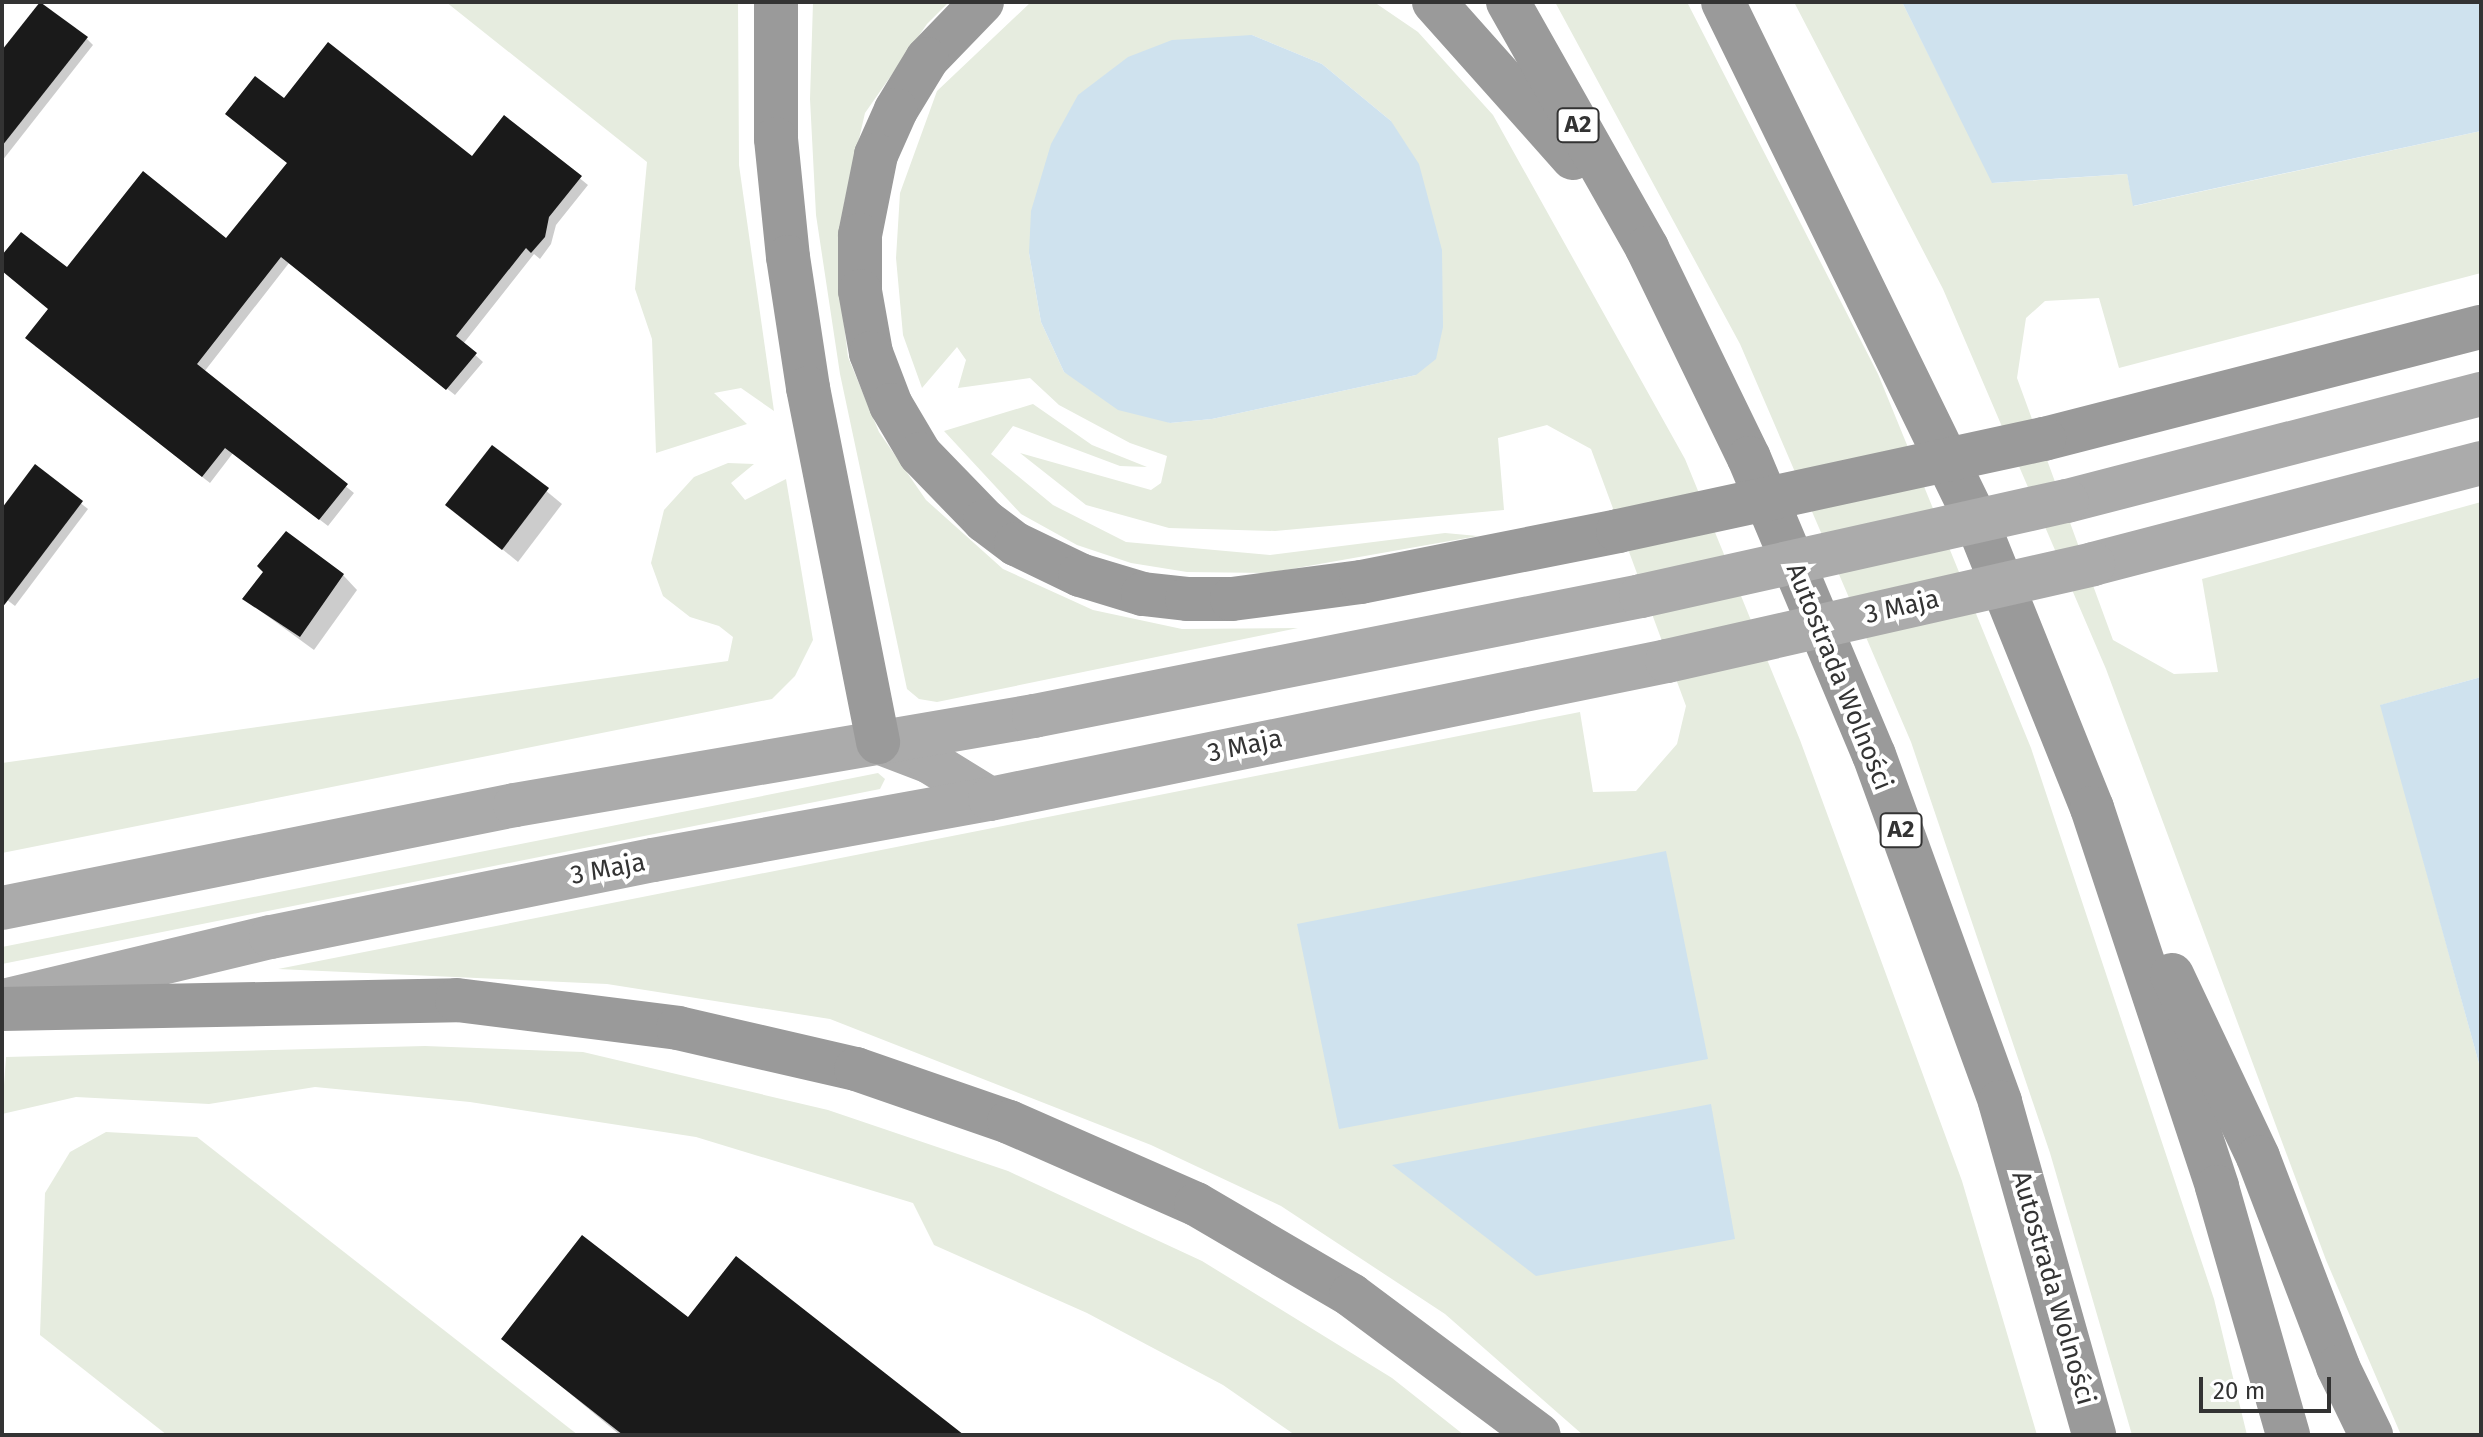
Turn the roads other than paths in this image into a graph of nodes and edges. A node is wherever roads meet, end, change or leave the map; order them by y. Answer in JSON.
{"nodes":[{"id":1,"x":776,"y":2,"type":"edge"},
{"id":2,"x":982,"y":2,"type":"edge"},
{"id":3,"x":1434,"y":2,"type":"edge"},
{"id":4,"x":1508,"y":2,"type":"edge"},
{"id":5,"x":1723,"y":2,"type":"edge"},
{"id":6,"x":1647,"y":248,"type":"junction"},
{"id":7,"x":2481,"y":327,"type":"edge"},
{"id":8,"x":2481,"y":394,"type":"edge"},
{"id":9,"x":2481,"y":463,"type":"edge"},
{"id":10,"x":878,"y":742,"type":"junction"},
{"id":11,"x":990,"y":799,"type":"junction"},
{"id":12,"x":2092,"y":808,"type":"junction"},
{"id":13,"x":2,"y":908,"type":"edge"},
{"id":14,"x":2,"y":1001,"type":"edge"},
{"id":15,"x":2,"y":1009,"type":"edge"},
{"id":16,"x":1539,"y":1435,"type":"edge"},
{"id":17,"x":2094,"y":1435,"type":"edge"},
{"id":18,"x":2288,"y":1435,"type":"edge"},
{"id":19,"x":2371,"y":1435,"type":"edge"}],
"edges":[{"from":1,"to":10,"type":"highway"},
{"from":2,"to":7,"type":"highway","bridge":true},
{"from":3,"to":6,"type":"highway"},
{"from":4,"to":6,"type":"highway","name":"Autostrada Wolności","number":"A2"},
{"from":5,"to":12,"type":"highway"},
{"from":6,"to":17,"type":"highway","name":"Autostrada Wolności","number":"A2"},
{"from":8,"to":10,"type":"main road","bridge":true},
{"from":9,"to":11,"type":"main road","name":"3 Maja","bridge":true},
{"from":10,"to":11,"type":"main road"},
{"from":10,"to":13,"type":"main road"},
{"from":11,"to":14,"type":"main road","name":"3 Maja"},
{"from":12,"to":18,"type":"highway"},
{"from":12,"to":19,"type":"highway"},
{"from":15,"to":16,"type":"highway"}]}
